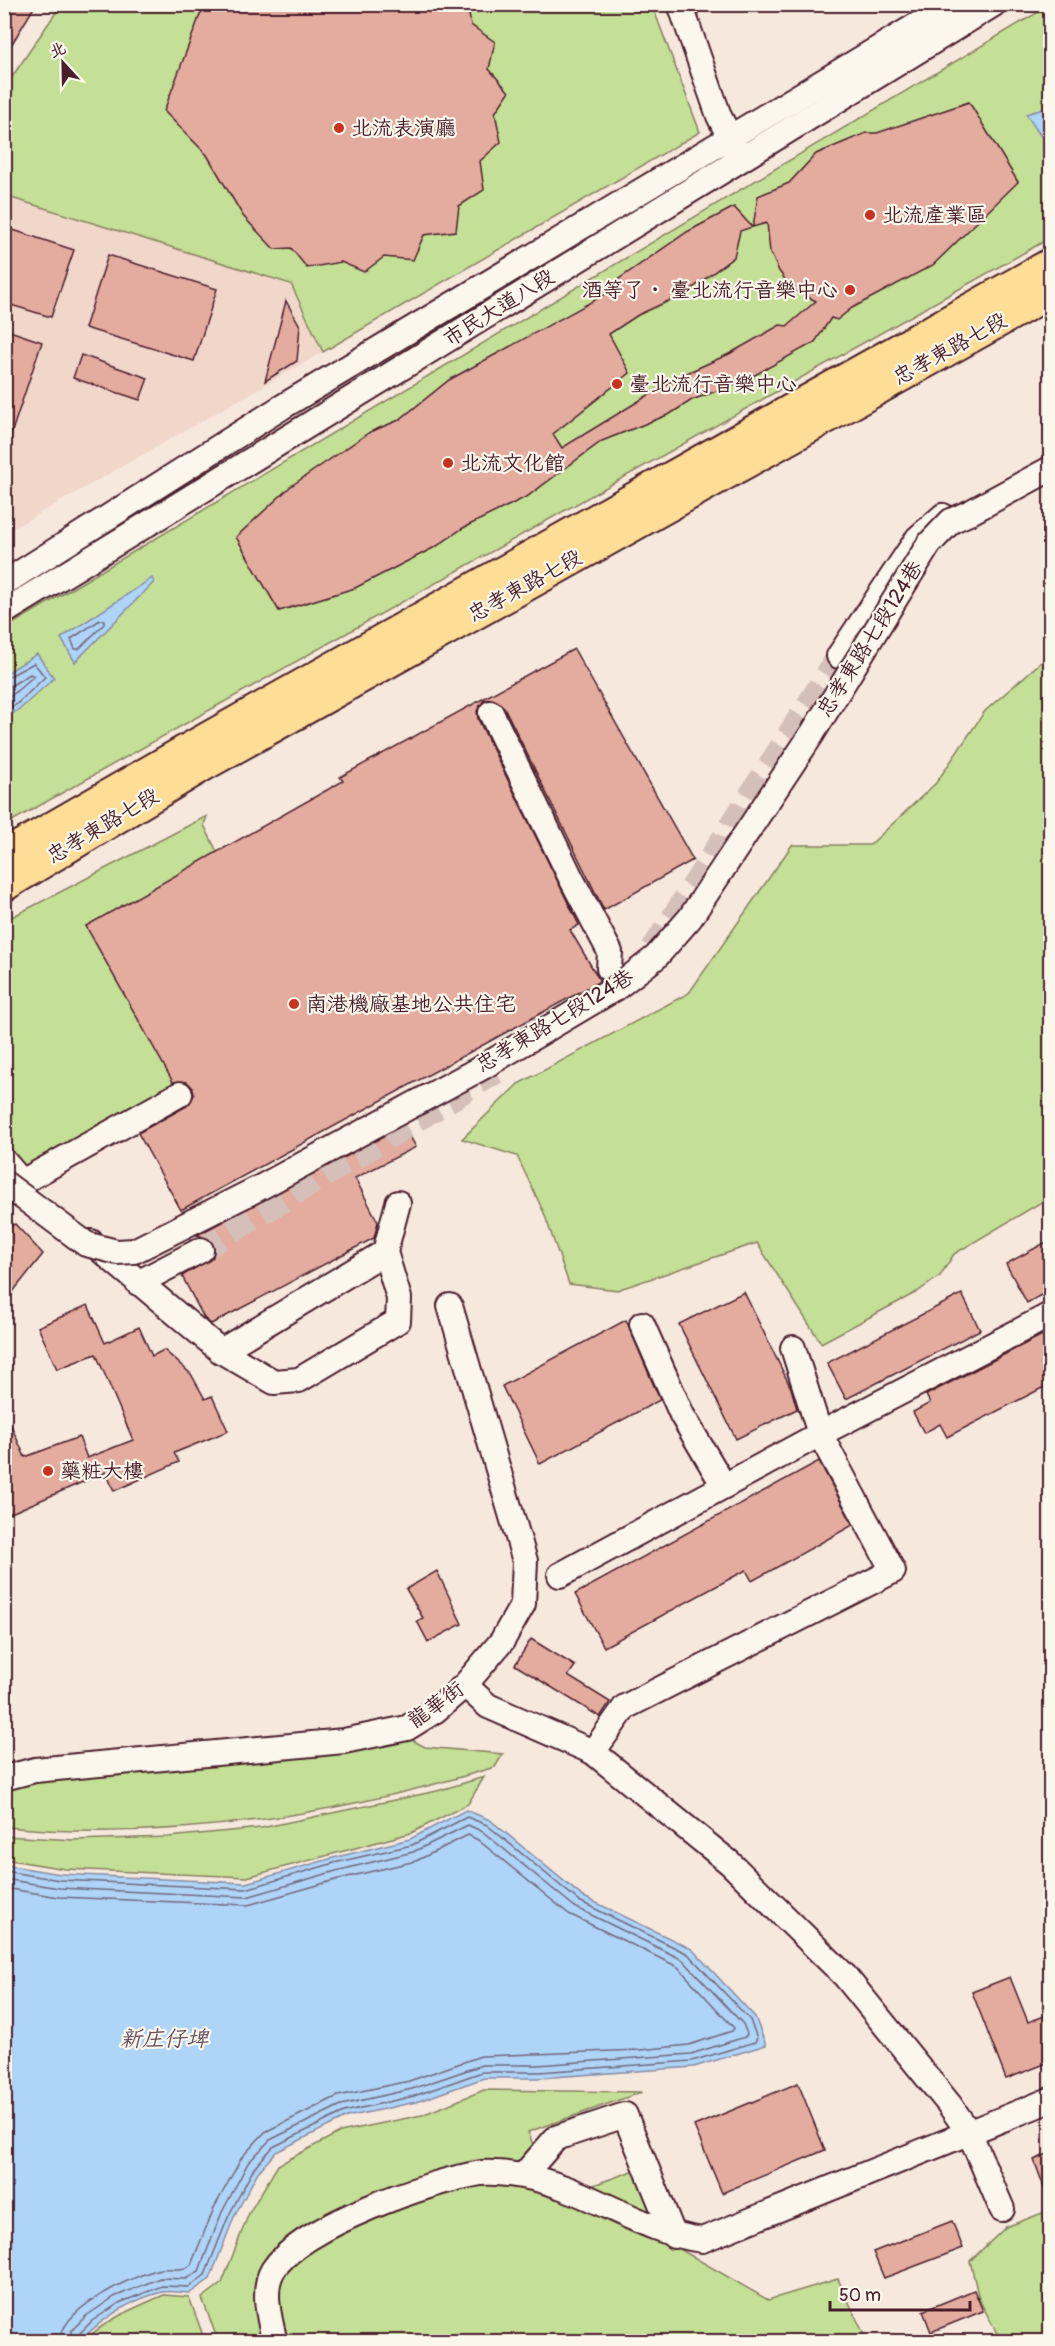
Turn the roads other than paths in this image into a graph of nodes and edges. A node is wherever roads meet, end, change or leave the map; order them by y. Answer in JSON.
{"nodes":[{"id":1,"x":680,"y":4,"type":"edge"},
{"id":2,"x":952,"y":4,"type":"edge"},
{"id":3,"x":994,"y":4,"type":"edge"},
{"id":4,"x":729,"y":139,"type":"junction"},
{"id":5,"x":742,"y":159,"type":"junction"},
{"id":6,"x":1050,"y":264,"type":"edge"},
{"id":7,"x":1050,"y":293,"type":"edge"},
{"id":8,"x":1050,"y":469,"type":"edge"},
{"id":9,"x":960,"y":517,"type":"junction"},
{"id":10,"x":4,"y":583,"type":"edge"},
{"id":11,"x":4,"y":612,"type":"edge"},
{"id":12,"x":839,"y":656,"type":"tunnel mouth"},
{"id":13,"x":491,"y":713,"type":"dead end"},
{"id":14,"x":4,"y":855,"type":"edge"},
{"id":15,"x":4,"y":886,"type":"edge"},
{"id":16,"x":609,"y":969,"type":"dead end"},
{"id":17,"x":180,"y":1094,"type":"dead end"},
{"id":18,"x":4,"y":1161,"type":"edge"},
{"id":19,"x":13,"y":1182,"type":"edge"},
{"id":20,"x":398,"y":1203,"type":"dead end"},
{"id":21,"x":201,"y":1250,"type":"tunnel mouth"},
{"id":22,"x":385,"y":1252,"type":"junction"},
{"id":23,"x":138,"y":1283,"type":"junction"},
{"id":24,"x":450,"y":1306,"type":"dead end"},
{"id":25,"x":1050,"y":1315,"type":"edge"},
{"id":26,"x":642,"y":1324,"type":"dead end"},
{"id":27,"x":793,"y":1348,"type":"dead end"},
{"id":28,"x":221,"y":1351,"type":"junction"},
{"id":29,"x":820,"y":1434,"type":"junction"},
{"id":30,"x":723,"y":1486,"type":"junction"},
{"id":31,"x":560,"y":1575,"type":"dead end"},
{"id":32,"x":465,"y":1686,"type":"junction"},
{"id":33,"x":593,"y":1752,"type":"junction"},
{"id":34,"x":4,"y":1778,"type":"edge"},
{"id":35,"x":1050,"y":2100,"type":"edge"},
{"id":36,"x":970,"y":2134,"type":"junction"},
{"id":37,"x":523,"y":2176,"type":"junction"},
{"id":38,"x":1002,"y":2209,"type":"dead end"},
{"id":39,"x":674,"y":2236,"type":"junction"},
{"id":40,"x":275,"y":2342,"type":"edge"}],
"edges":[{"from":1,"to":4,"type":"street"},
{"from":2,"to":4,"type":"street","name":"市民大道八段"},
{"from":3,"to":5,"type":"street","name":"市民大道八段"},
{"from":4,"to":5,"type":"street"},
{"from":4,"to":10,"type":"street","name":"市民大道八段"},
{"from":5,"to":11,"type":"street","name":"市民大道八段"},
{"from":6,"to":14,"type":"main road","name":"忠孝東路七段"},
{"from":7,"to":15,"type":"main road","name":"忠孝東路七段"},
{"from":8,"to":9,"type":"street"},
{"from":9,"to":12,"type":"street"},
{"from":9,"to":19,"type":"street","name":"忠孝東路七段124巷","bridge":true},
{"from":13,"to":16,"type":"street"},
{"from":17,"to":19,"type":"street"},
{"from":18,"to":19,"type":"street"},
{"from":19,"to":23,"type":"street"},
{"from":20,"to":22,"type":"street"},
{"from":21,"to":23,"type":"street"},
{"from":22,"to":28,"type":"street"},
{"from":22,"to":28,"type":"street"},
{"from":23,"to":28,"type":"street"},
{"from":24,"to":32,"type":"street","name":"龍華街"},
{"from":25,"to":29,"type":"street"},
{"from":26,"to":30,"type":"street"},
{"from":27,"to":29,"type":"street"},
{"from":29,"to":30,"type":"street"},
{"from":29,"to":33,"type":"street"},
{"from":30,"to":31,"type":"street"},
{"from":32,"to":33,"type":"street"},
{"from":32,"to":34,"type":"street","name":"龍華街"},
{"from":33,"to":36,"type":"street"},
{"from":35,"to":36,"type":"street"},
{"from":36,"to":38,"type":"street"},
{"from":36,"to":39,"type":"street"},
{"from":37,"to":39,"type":"street"},
{"from":37,"to":39,"type":"street"},
{"from":37,"to":40,"type":"street"}]}
